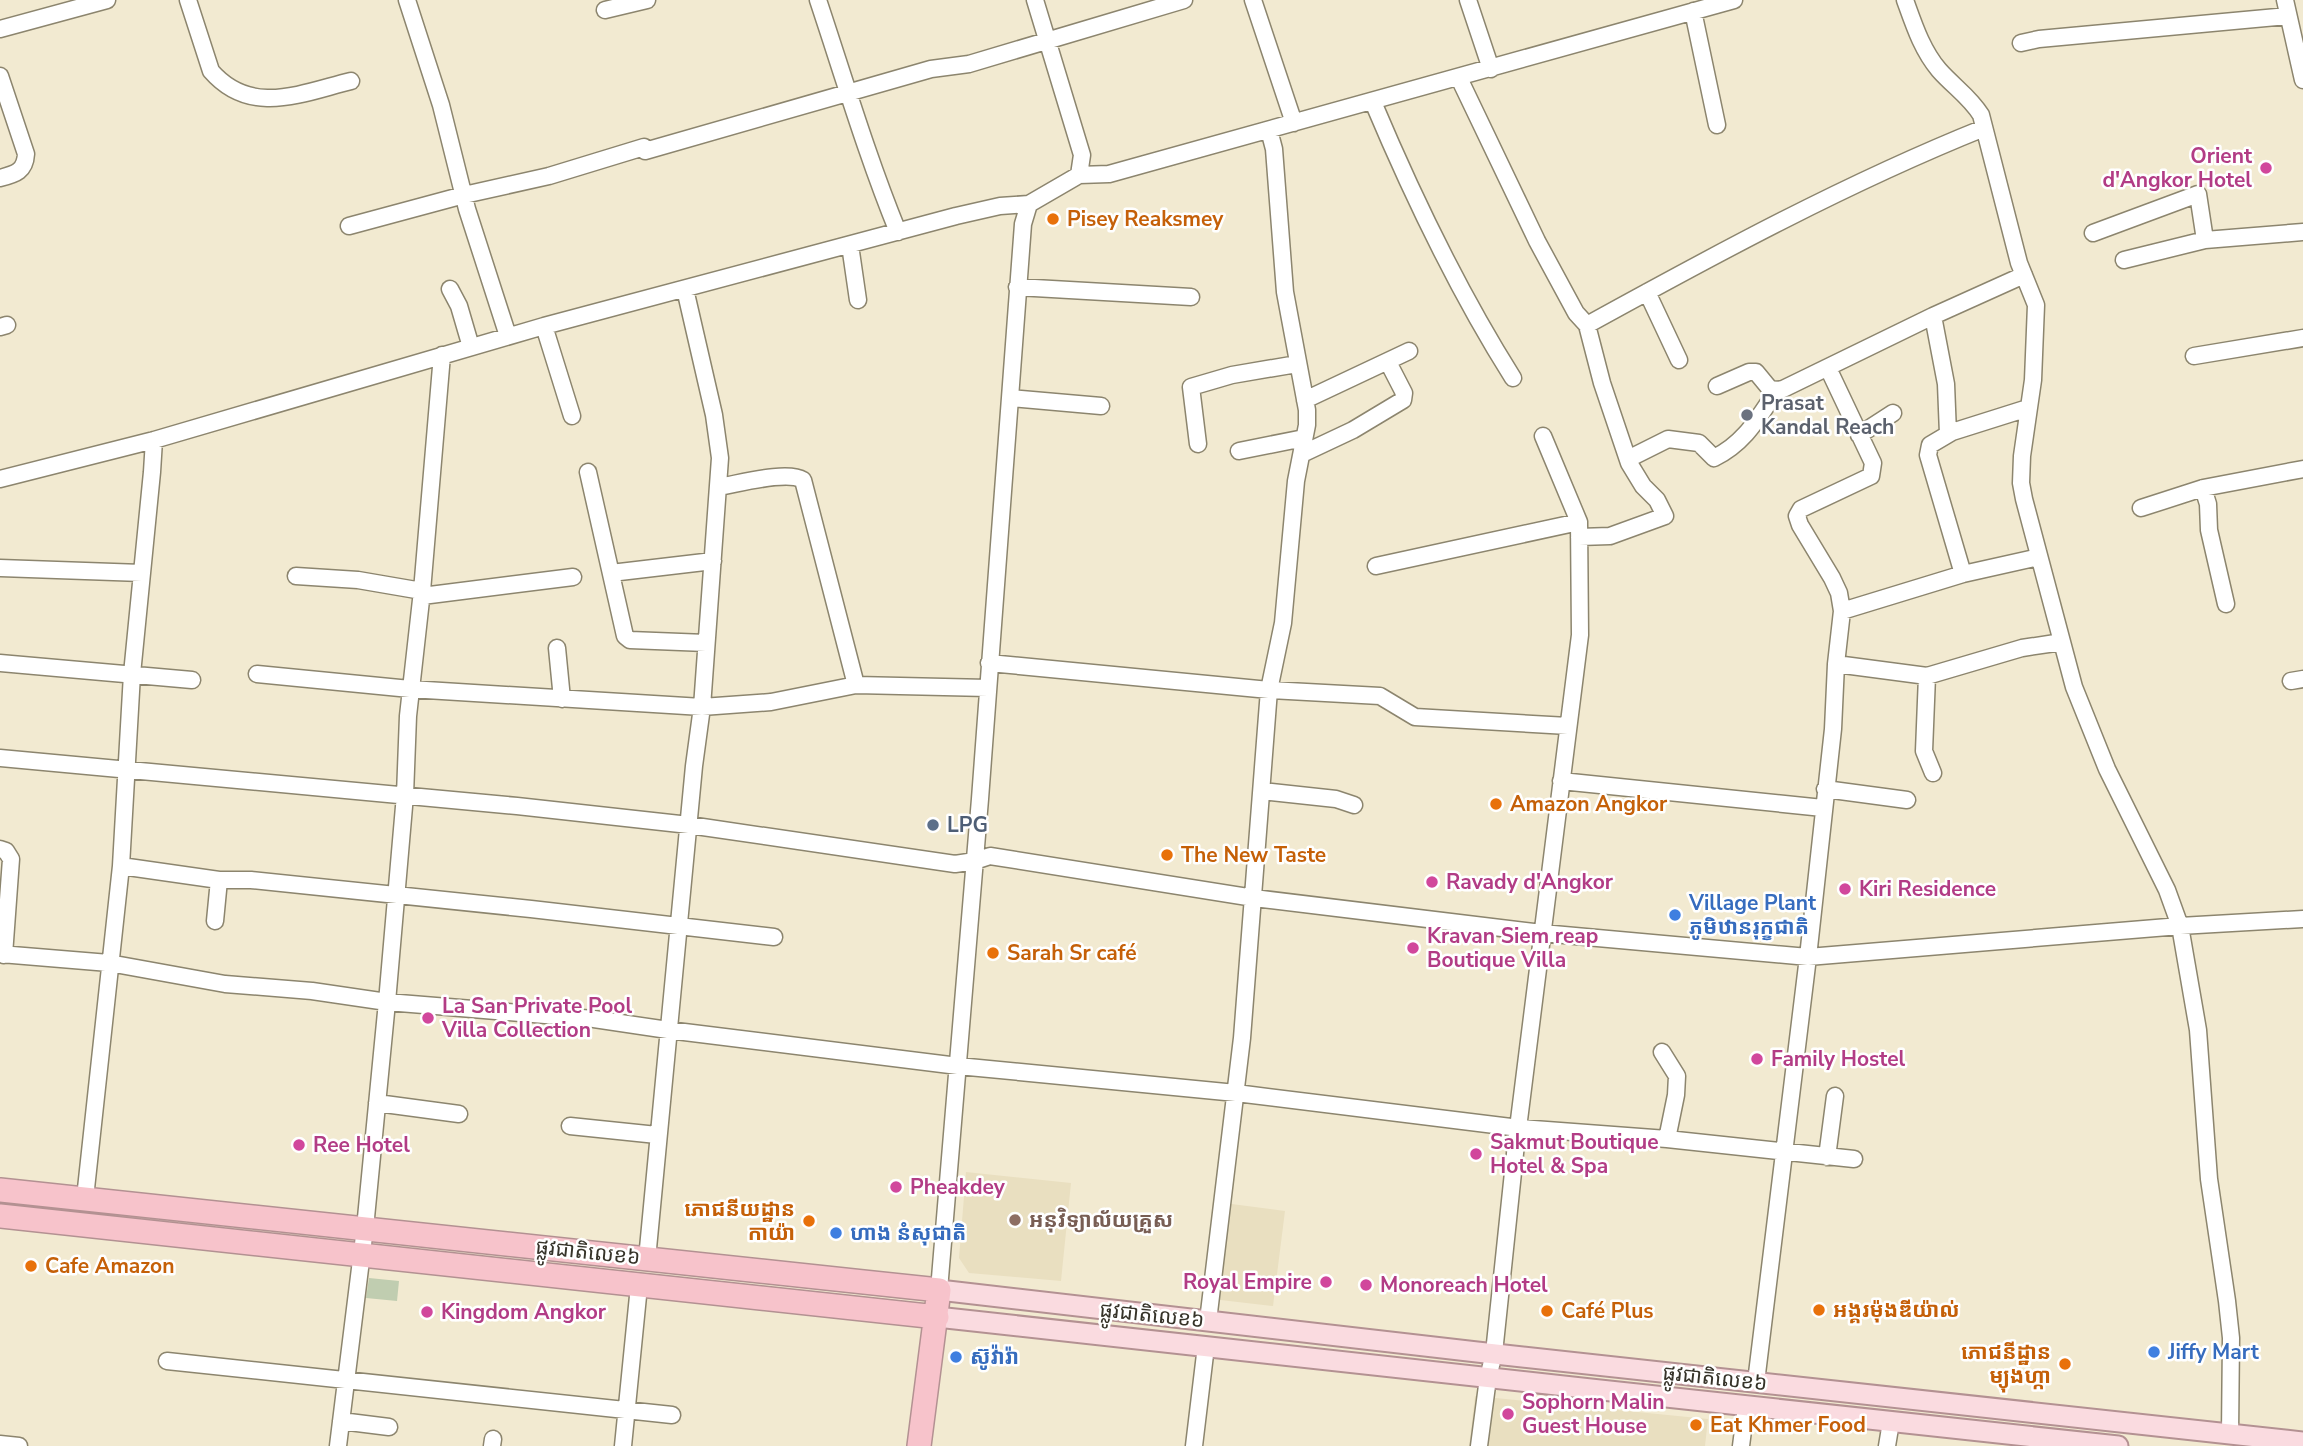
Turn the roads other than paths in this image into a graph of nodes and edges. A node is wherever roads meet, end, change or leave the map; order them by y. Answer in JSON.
{"nodes":[{"id":1,"x":107,"y":0,"type":"edge"},
{"id":2,"x":188,"y":0,"type":"edge"},
{"id":3,"x":407,"y":0,"type":"edge"},
{"id":4,"x":647,"y":0,"type":"edge"},
{"id":5,"x":818,"y":0,"type":"edge"},
{"id":6,"x":1035,"y":0,"type":"edge"},
{"id":7,"x":1184,"y":0,"type":"edge"},
{"id":8,"x":1253,"y":0,"type":"edge"},
{"id":9,"x":1468,"y":0,"type":"edge"},
{"id":10,"x":1734,"y":0,"type":"edge"},
{"id":11,"x":1905,"y":0,"type":"edge"},
{"id":12,"x":1674,"y":8,"type":"edge"},
{"id":13,"x":2287,"y":8,"type":"edge"},
{"id":14,"x":605,"y":10,"type":"dead end"},
{"id":15,"x":1693,"y":11,"type":"junction"},
{"id":16,"x":0,"y":29,"type":"edge"},
{"id":17,"x":1049,"y":40,"type":"junction"},
{"id":18,"x":2021,"y":43,"type":"dead end"},
{"id":19,"x":1491,"y":69,"type":"junction"},
{"id":20,"x":0,"y":76,"type":"edge"},
{"id":21,"x":1459,"y":78,"type":"junction"},
{"id":22,"x":351,"y":80,"type":"dead end"},
{"id":23,"x":2303,"y":80,"type":"edge"},
{"id":24,"x":850,"y":92,"type":"junction"},
{"id":25,"x":1373,"y":102,"type":"junction"},
{"id":26,"x":1294,"y":123,"type":"junction"},
{"id":27,"x":1717,"y":125,"type":"dead end"},
{"id":28,"x":1984,"y":128,"type":"junction"},
{"id":29,"x":1269,"y":130,"type":"junction"},
{"id":30,"x":1079,"y":175,"type":"junction"},
{"id":31,"x":0,"y":178,"type":"edge"},
{"id":32,"x":464,"y":195,"type":"junction"},
{"id":33,"x":1028,"y":204,"type":"junction"},
{"id":34,"x":349,"y":226,"type":"dead end"},
{"id":35,"x":898,"y":232,"type":"junction"},
{"id":36,"x":2303,"y":232,"type":"edge"},
{"id":37,"x":2094,"y":233,"type":"dead end"},
{"id":38,"x":2205,"y":240,"type":"junction"},
{"id":39,"x":850,"y":245,"type":"junction"},
{"id":40,"x":2124,"y":260,"type":"dead end"},
{"id":41,"x":2024,"y":275,"type":"junction"},
{"id":42,"x":1017,"y":287,"type":"junction"},
{"id":43,"x":450,"y":289,"type":"dead end"},
{"id":44,"x":685,"y":289,"type":"junction"},
{"id":45,"x":1647,"y":292,"type":"junction"},
{"id":46,"x":1191,"y":297,"type":"dead end"},
{"id":47,"x":858,"y":300,"type":"dead end"},
{"id":48,"x":1933,"y":316,"type":"junction"},
{"id":49,"x":1587,"y":325,"type":"junction"},
{"id":50,"x":544,"y":326,"type":"junction"},
{"id":51,"x":508,"y":336,"type":"junction"},
{"id":52,"x":2303,"y":338,"type":"edge"},
{"id":53,"x":471,"y":347,"type":"junction"},
{"id":54,"x":1409,"y":351,"type":"dead end"},
{"id":55,"x":442,"y":355,"type":"junction"},
{"id":56,"x":2194,"y":356,"type":"dead end"},
{"id":57,"x":1679,"y":360,"type":"dead end"},
{"id":58,"x":1388,"y":362,"type":"junction"},
{"id":59,"x":1297,"y":364,"type":"junction"},
{"id":60,"x":1828,"y":368,"type":"junction"},
{"id":61,"x":1513,"y":378,"type":"dead end"},
{"id":62,"x":1717,"y":386,"type":"dead end"},
{"id":63,"x":1777,"y":390,"type":"junction"},
{"id":64,"x":1011,"y":398,"type":"junction"},
{"id":65,"x":1305,"y":400,"type":"junction"},
{"id":66,"x":1101,"y":406,"type":"dead end"},
{"id":67,"x":2028,"y":408,"type":"junction"},
{"id":68,"x":1893,"y":413,"type":"dead end"},
{"id":69,"x":572,"y":416,"type":"dead end"},
{"id":70,"x":1948,"y":434,"type":"junction"},
{"id":71,"x":1859,"y":435,"type":"junction"},
{"id":72,"x":1543,"y":436,"type":"dead end"},
{"id":73,"x":153,"y":440,"type":"junction"},
{"id":74,"x":1198,"y":444,"type":"dead end"},
{"id":75,"x":1303,"y":446,"type":"junction"},
{"id":76,"x":1239,"y":451,"type":"dead end"},
{"id":77,"x":1628,"y":459,"type":"junction"},
{"id":78,"x":2303,"y":469,"type":"edge"},
{"id":79,"x":588,"y":472,"type":"dead end"},
{"id":80,"x":0,"y":479,"type":"edge"},
{"id":81,"x":718,"y":487,"type":"junction"},
{"id":82,"x":2203,"y":488,"type":"junction"},
{"id":83,"x":2141,"y":508,"type":"dead end"},
{"id":84,"x":1579,"y":530,"type":"junction"},
{"id":85,"x":2039,"y":557,"type":"junction"},
{"id":86,"x":713,"y":561,"type":"junction"},
{"id":87,"x":1376,"y":566,"type":"dead end"},
{"id":88,"x":0,"y":568,"type":"edge"},
{"id":89,"x":142,"y":573,"type":"junction"},
{"id":90,"x":611,"y":573,"type":"junction"},
{"id":91,"x":1963,"y":574,"type":"junction"},
{"id":92,"x":296,"y":576,"type":"dead end"},
{"id":93,"x":573,"y":577,"type":"dead end"},
{"id":94,"x":422,"y":593,"type":"junction"},
{"id":95,"x":2226,"y":604,"type":"dead end"},
{"id":96,"x":1842,"y":611,"type":"junction"},
{"id":97,"x":2062,"y":642,"type":"junction"},
{"id":98,"x":706,"y":643,"type":"junction"},
{"id":99,"x":557,"y":649,"type":"dead end"},
{"id":100,"x":0,"y":663,"type":"edge"},
{"id":101,"x":989,"y":663,"type":"junction"},
{"id":102,"x":1836,"y":664,"type":"junction"},
{"id":103,"x":132,"y":674,"type":"junction"},
{"id":104,"x":257,"y":674,"type":"dead end"},
{"id":105,"x":1927,"y":676,"type":"junction"},
{"id":106,"x":192,"y":680,"type":"dead end"},
{"id":107,"x":856,"y":685,"type":"junction"},
{"id":108,"x":988,"y":688,"type":"junction"},
{"id":109,"x":410,"y":689,"type":"junction"},
{"id":110,"x":1269,"y":690,"type":"junction"},
{"id":111,"x":562,"y":699,"type":"junction"},
{"id":112,"x":702,"y":707,"type":"junction"},
{"id":113,"x":1568,"y":726,"type":"junction"},
{"id":114,"x":0,"y":758,"type":"edge"},
{"id":115,"x":128,"y":770,"type":"junction"},
{"id":116,"x":1933,"y":773,"type":"dead end"},
{"id":117,"x":1561,"y":781,"type":"junction"},
{"id":118,"x":1825,"y":789,"type":"junction"},
{"id":119,"x":1262,"y":791,"type":"junction"},
{"id":120,"x":405,"y":794,"type":"junction"},
{"id":121,"x":1907,"y":800,"type":"dead end"},
{"id":122,"x":1354,"y":806,"type":"dead end"},
{"id":123,"x":1823,"y":808,"type":"junction"},
{"id":124,"x":690,"y":825,"type":"junction"},
{"id":125,"x":0,"y":849,"type":"edge"},
{"id":126,"x":975,"y":862,"type":"junction"},
{"id":127,"x":121,"y":866,"type":"junction"},
{"id":128,"x":219,"y":880,"type":"junction"},
{"id":129,"x":397,"y":896,"type":"junction"},
{"id":130,"x":1254,"y":898,"type":"junction"},
{"id":131,"x":2303,"y":919,"type":"edge"},
{"id":132,"x":215,"y":921,"type":"dead end"},
{"id":133,"x":679,"y":926,"type":"junction"},
{"id":134,"x":2180,"y":926,"type":"junction"},
{"id":135,"x":1542,"y":933,"type":"junction"},
{"id":136,"x":774,"y":937,"type":"dead end"},
{"id":137,"x":2,"y":955,"type":"edge"},
{"id":138,"x":1808,"y":957,"type":"junction"},
{"id":139,"x":109,"y":963,"type":"junction"},
{"id":140,"x":387,"y":1002,"type":"junction"},
{"id":141,"x":668,"y":1030,"type":"junction"},
{"id":142,"x":1662,"y":1052,"type":"dead end"},
{"id":143,"x":958,"y":1066,"type":"junction"},
{"id":144,"x":1236,"y":1093,"type":"junction"},
{"id":145,"x":1835,"y":1096,"type":"dead end"},
{"id":146,"x":377,"y":1104,"type":"junction"},
{"id":147,"x":459,"y":1114,"type":"dead end"},
{"id":148,"x":570,"y":1126,"type":"dead end"},
{"id":149,"x":1518,"y":1128,"type":"junction"},
{"id":150,"x":657,"y":1135,"type":"junction"},
{"id":151,"x":1667,"y":1139,"type":"junction"},
{"id":152,"x":1786,"y":1153,"type":"junction"},
{"id":153,"x":1826,"y":1157,"type":"junction"},
{"id":154,"x":1854,"y":1159,"type":"dead end"},
{"id":155,"x":0,"y":1190,"type":"edge"},
{"id":156,"x":85,"y":1198,"type":"junction"},
{"id":157,"x":0,"y":1216,"type":"edge"},
{"id":158,"x":365,"y":1228,"type":"junction"},
{"id":159,"x":361,"y":1254,"type":"junction"},
{"id":160,"x":647,"y":1259,"type":"junction"},
{"id":161,"x":639,"y":1286,"type":"junction"},
{"id":162,"x":939,"y":1290,"type":"junction"},
{"id":163,"x":937,"y":1317,"type":"junction"},
{"id":164,"x":1208,"y":1321,"type":"junction"},
{"id":165,"x":1206,"y":1346,"type":"junction"},
{"id":166,"x":1494,"y":1353,"type":"junction"},
{"id":167,"x":167,"y":1361,"type":"dead end"},
{"id":168,"x":1488,"y":1378,"type":"junction"},
{"id":169,"x":347,"y":1380,"type":"junction"},
{"id":170,"x":1756,"y":1382,"type":"junction"},
{"id":171,"x":1746,"y":1407,"type":"junction"},
{"id":172,"x":626,"y":1410,"type":"junction"},
{"id":173,"x":671,"y":1416,"type":"dead end"},
{"id":174,"x":341,"y":1421,"type":"junction"},
{"id":175,"x":1891,"y":1422,"type":"junction"},
{"id":176,"x":388,"y":1427,"type":"dead end"},
{"id":177,"x":2237,"y":1440,"type":"edge"},
{"id":178,"x":2303,"y":1442,"type":"edge"},
{"id":179,"x":0,"y":1444,"type":"edge"},
{"id":180,"x":19,"y":1446,"type":"edge"},
{"id":181,"x":338,"y":1446,"type":"edge"},
{"id":182,"x":623,"y":1446,"type":"edge"},
{"id":183,"x":919,"y":1446,"type":"edge"},
{"id":184,"x":1194,"y":1446,"type":"edge"},
{"id":185,"x":1479,"y":1446,"type":"edge"},
{"id":186,"x":1741,"y":1446,"type":"edge"},
{"id":187,"x":1888,"y":1446,"type":"edge"},
{"id":188,"x":2118,"y":1446,"type":"edge"}],
"edges":[{"from":1,"to":16,"type":"street"},
{"from":2,"to":22,"type":"street"},
{"from":3,"to":32,"type":"street"},
{"from":4,"to":14,"type":"street"},
{"from":5,"to":24,"type":"street"},
{"from":6,"to":17,"type":"street"},
{"from":7,"to":17,"type":"street"},
{"from":8,"to":26,"type":"street"},
{"from":9,"to":19,"type":"street"},
{"from":10,"to":15,"type":"street"},
{"from":11,"to":28,"type":"street"},
{"from":12,"to":15,"type":"street"},
{"from":12,"to":19,"type":"street"},
{"from":13,"to":18,"type":"street"},
{"from":13,"to":23,"type":"street"},
{"from":15,"to":27,"type":"street"},
{"from":17,"to":24,"type":"street"},
{"from":17,"to":30,"type":"street"},
{"from":19,"to":21,"type":"street"},
{"from":20,"to":31,"type":"street"},
{"from":21,"to":25,"type":"street"},
{"from":21,"to":49,"type":"street"},
{"from":24,"to":32,"type":"street"},
{"from":24,"to":35,"type":"street"},
{"from":25,"to":26,"type":"street"},
{"from":25,"to":61,"type":"street"},
{"from":26,"to":29,"type":"street"},
{"from":28,"to":41,"type":"street"},
{"from":28,"to":45,"type":"street"},
{"from":29,"to":30,"type":"street"},
{"from":29,"to":59,"type":"street"},
{"from":30,"to":33,"type":"street"},
{"from":32,"to":34,"type":"street"},
{"from":32,"to":51,"type":"street"},
{"from":33,"to":35,"type":"street"},
{"from":33,"to":42,"type":"street"},
{"from":35,"to":39,"type":"street"},
{"from":36,"to":38,"type":"street"},
{"from":37,"to":38,"type":"street"},
{"from":38,"to":40,"type":"street"},
{"from":39,"to":44,"type":"street"},
{"from":39,"to":47,"type":"street"},
{"from":41,"to":48,"type":"street"},
{"from":41,"to":67,"type":"street"},
{"from":42,"to":46,"type":"street"},
{"from":42,"to":64,"type":"street"},
{"from":43,"to":53,"type":"street"},
{"from":44,"to":50,"type":"street"},
{"from":44,"to":81,"type":"street"},
{"from":45,"to":49,"type":"street"},
{"from":45,"to":57,"type":"street"},
{"from":48,"to":60,"type":"street"},
{"from":48,"to":70,"type":"street"},
{"from":49,"to":77,"type":"street"},
{"from":50,"to":51,"type":"street"},
{"from":50,"to":69,"type":"street"},
{"from":51,"to":53,"type":"street"},
{"from":52,"to":56,"type":"street"},
{"from":53,"to":55,"type":"street"},
{"from":54,"to":58,"type":"street"},
{"from":55,"to":73,"type":"street"},
{"from":55,"to":94,"type":"street"},
{"from":58,"to":65,"type":"street"},
{"from":58,"to":75,"type":"street"},
{"from":59,"to":65,"type":"street"},
{"from":59,"to":74,"type":"street"},
{"from":60,"to":63,"type":"street"},
{"from":60,"to":71,"type":"street"},
{"from":62,"to":63,"type":"street"},
{"from":63,"to":77,"type":"street"},
{"from":64,"to":66,"type":"street"},
{"from":64,"to":101,"type":"street"},
{"from":65,"to":75,"type":"street"},
{"from":67,"to":70,"type":"street"},
{"from":67,"to":85,"type":"street"},
{"from":68,"to":71,"type":"street"},
{"from":70,"to":91,"type":"street"},
{"from":71,"to":96,"type":"street"},
{"from":72,"to":84,"type":"street"},
{"from":73,"to":80,"type":"street"},
{"from":73,"to":89,"type":"street"},
{"from":75,"to":76,"type":"street"},
{"from":75,"to":110,"type":"street"},
{"from":77,"to":84,"type":"street"},
{"from":78,"to":82,"type":"street"},
{"from":79,"to":90,"type":"street"},
{"from":81,"to":86,"type":"street"},
{"from":81,"to":107,"type":"street"},
{"from":82,"to":83,"type":"street"},
{"from":82,"to":95,"type":"street"},
{"from":84,"to":87,"type":"street"},
{"from":84,"to":113,"type":"street"},
{"from":85,"to":91,"type":"street"},
{"from":85,"to":97,"type":"street"},
{"from":86,"to":90,"type":"street"},
{"from":86,"to":98,"type":"street"},
{"from":88,"to":89,"type":"street"},
{"from":89,"to":103,"type":"street"},
{"from":90,"to":98,"type":"street"},
{"from":91,"to":96,"type":"street"},
{"from":92,"to":94,"type":"street"},
{"from":93,"to":94,"type":"street"},
{"from":94,"to":109,"type":"street"},
{"from":96,"to":102,"type":"street"},
{"from":97,"to":105,"type":"street"},
{"from":97,"to":134,"type":"street"},
{"from":98,"to":112,"type":"street"},
{"from":99,"to":111,"type":"street"},
{"from":100,"to":103,"type":"street"},
{"from":101,"to":108,"type":"street"},
{"from":101,"to":110,"type":"street"},
{"from":102,"to":105,"type":"street"},
{"from":102,"to":118,"type":"street"},
{"from":103,"to":106,"type":"street"},
{"from":103,"to":115,"type":"street"},
{"from":104,"to":109,"type":"street"},
{"from":105,"to":116,"type":"street"},
{"from":107,"to":108,"type":"street"},
{"from":107,"to":112,"type":"street"},
{"from":108,"to":126,"type":"street"},
{"from":109,"to":111,"type":"street"},
{"from":109,"to":120,"type":"street"},
{"from":110,"to":113,"type":"street"},
{"from":110,"to":119,"type":"street"},
{"from":111,"to":112,"type":"street"},
{"from":112,"to":124,"type":"street"},
{"from":113,"to":117,"type":"street"},
{"from":114,"to":115,"type":"street"},
{"from":115,"to":120,"type":"street"},
{"from":115,"to":127,"type":"street"},
{"from":117,"to":123,"type":"street"},
{"from":117,"to":135,"type":"street"},
{"from":118,"to":121,"type":"street"},
{"from":118,"to":123,"type":"street"},
{"from":119,"to":122,"type":"street"},
{"from":119,"to":130,"type":"street"},
{"from":120,"to":124,"type":"street"},
{"from":120,"to":129,"type":"street"},
{"from":123,"to":138,"type":"street"},
{"from":124,"to":126,"type":"street"},
{"from":124,"to":133,"type":"street"},
{"from":125,"to":137,"type":"street"},
{"from":126,"to":130,"type":"street"},
{"from":126,"to":143,"type":"street"},
{"from":127,"to":128,"type":"street"},
{"from":127,"to":139,"type":"street"},
{"from":128,"to":129,"type":"street"},
{"from":128,"to":132,"type":"street"},
{"from":129,"to":133,"type":"street"},
{"from":129,"to":140,"type":"street"},
{"from":130,"to":135,"type":"street"},
{"from":130,"to":144,"type":"street"},
{"from":131,"to":134,"type":"street"},
{"from":133,"to":136,"type":"street"},
{"from":133,"to":141,"type":"street"},
{"from":134,"to":138,"type":"street"},
{"from":134,"to":177,"type":"street"},
{"from":135,"to":138,"type":"street"},
{"from":135,"to":149,"type":"street"},
{"from":137,"to":139,"type":"street"},
{"from":138,"to":152,"type":"street"},
{"from":139,"to":140,"type":"street"},
{"from":139,"to":156,"type":"street"},
{"from":140,"to":141,"type":"street"},
{"from":140,"to":146,"type":"street"},
{"from":141,"to":143,"type":"street"},
{"from":141,"to":150,"type":"street"},
{"from":142,"to":151,"type":"street"},
{"from":143,"to":144,"type":"street"},
{"from":143,"to":162,"type":"street"},
{"from":144,"to":149,"type":"street"},
{"from":144,"to":164,"type":"street"},
{"from":145,"to":153,"type":"street"},
{"from":146,"to":147,"type":"street"},
{"from":146,"to":158,"type":"street"},
{"from":148,"to":150,"type":"street"},
{"from":149,"to":151,"type":"street"},
{"from":149,"to":166,"type":"street"},
{"from":150,"to":160,"type":"street"},
{"from":151,"to":152,"type":"street"},
{"from":152,"to":153,"type":"street"},
{"from":152,"to":170,"type":"street"},
{"from":153,"to":154,"type":"street"},
{"from":155,"to":156,"type":"highway","name":"ផ្លូវជាតិលេខ៦"},
{"from":156,"to":158,"type":"highway","name":"ផ្លូវជាតិលេខ៦"},
{"from":157,"to":159,"type":"highway","name":"ផ្លូវជាតិលេខ៦"},
{"from":158,"to":159,"type":"street"},
{"from":158,"to":160,"type":"highway","name":"ផ្លូវជាតិលេខ៦"},
{"from":159,"to":161,"type":"highway","name":"ផ្លូវជាតិលេខ៦"},
{"from":159,"to":169,"type":"street"},
{"from":160,"to":162,"type":"highway","name":"ផ្លូវជាតិលេខ៦"},
{"from":161,"to":163,"type":"highway","name":"ផ្លូវជាតិលេខ៦"},
{"from":161,"to":172,"type":"street"},
{"from":162,"to":163,"type":"highway"},
{"from":162,"to":164,"type":"main road","name":"ផ្លូវជាតិលេខ៦"},
{"from":163,"to":165,"type":"main road","name":"ផ្លូវជាតិលេខ៦"},
{"from":163,"to":183,"type":"highway"},
{"from":164,"to":166,"type":"main road","name":"ផ្លូវជាតិលេខ៦"},
{"from":165,"to":168,"type":"main road","name":"ផ្លូវជាតិលេខ៦"},
{"from":165,"to":184,"type":"street"},
{"from":166,"to":168,"type":"street"},
{"from":166,"to":170,"type":"main road","name":"ផ្លូវជាតិលេខ៦"},
{"from":167,"to":169,"type":"street"},
{"from":168,"to":171,"type":"main road","name":"ផ្លូវជាតិលេខ៦"},
{"from":168,"to":185,"type":"street"},
{"from":169,"to":172,"type":"street"},
{"from":169,"to":174,"type":"street"},
{"from":170,"to":177,"type":"main road","name":"ផ្លូវជាតិលេខ៦"},
{"from":171,"to":175,"type":"main road","name":"ផ្លូវជាតិលេខ៦"},
{"from":171,"to":186,"type":"street"},
{"from":172,"to":173,"type":"street"},
{"from":172,"to":182,"type":"street"},
{"from":174,"to":176,"type":"street"},
{"from":174,"to":181,"type":"street"},
{"from":175,"to":187,"type":"street"},
{"from":175,"to":188,"type":"main road","name":"ផ្លូវជាតិលេខ៦"},
{"from":177,"to":178,"type":"main road","name":"ផ្លូវជាតិលេខ៦"},
{"from":179,"to":180,"type":"street"}]}
